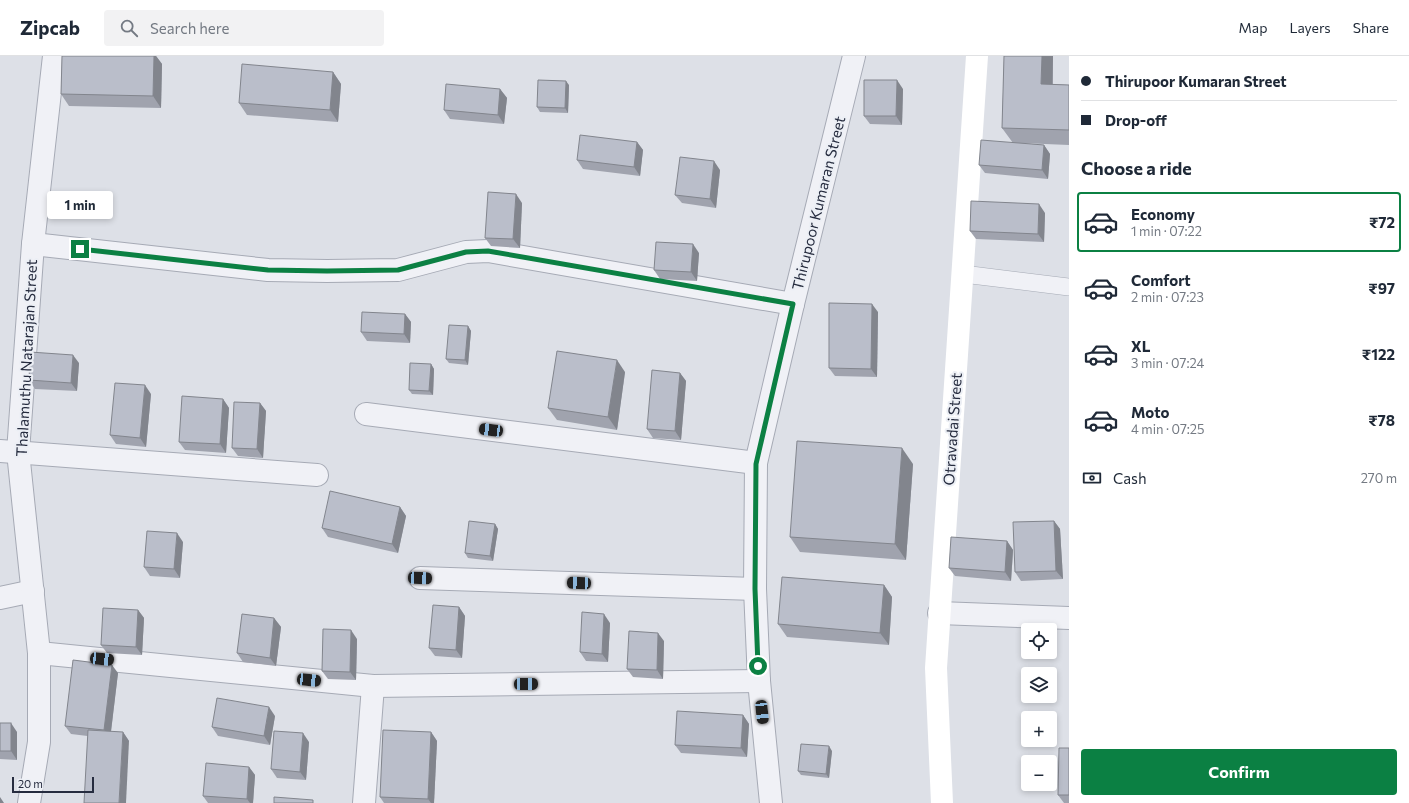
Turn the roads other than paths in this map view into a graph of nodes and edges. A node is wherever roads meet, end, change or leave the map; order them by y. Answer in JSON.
{"nodes":[{"id":1,"x":54,"y":56,"type":"edge"},
{"id":2,"x":854,"y":56,"type":"edge"},
{"id":3,"x":977,"y":56,"type":"edge"},
{"id":4,"x":33,"y":244,"type":"junction"},
{"id":5,"x":963,"y":274,"type":"junction"},
{"id":6,"x":1069,"y":287,"type":"edge"},
{"id":7,"x":793,"y":304,"type":"junction"},
{"id":8,"x":366,"y":414,"type":"dead end"},
{"id":9,"x":9,"y":452,"type":"edge"},
{"id":10,"x":756,"y":464,"type":"junction"},
{"id":11,"x":317,"y":475,"type":"dead end"},
{"id":12,"x":420,"y":578,"type":"dead end"},
{"id":13,"x":755,"y":589,"type":"junction"},
{"id":14,"x":33,"y":592,"type":"junction"},
{"id":15,"x":0,"y":598,"type":"edge"},
{"id":16,"x":939,"y":613,"type":"junction"},
{"id":17,"x":1069,"y":618,"type":"edge"},
{"id":18,"x":39,"y":653,"type":"junction"},
{"id":19,"x":759,"y":681,"type":"junction"},
{"id":20,"x":373,"y":686,"type":"junction"},
{"id":21,"x":29,"y":803,"type":"edge"},
{"id":22,"x":364,"y":803,"type":"edge"},
{"id":23,"x":771,"y":803,"type":"edge"},
{"id":24,"x":942,"y":803,"type":"edge"}],
"edges":[{"from":1,"to":4,"type":"street","name":"Thalamuthu Natarajan Street"},
{"from":2,"to":7,"type":"street","name":"Thirupoor Kumaran Street"},
{"from":3,"to":5,"type":"street","name":"Otravadai Street"},
{"from":4,"to":7,"type":"street"},
{"from":4,"to":9,"type":"street","name":"Thalamuthu Natarajan Street"},
{"from":5,"to":6,"type":"lane"},
{"from":5,"to":16,"type":"street","name":"Otravadai Street"},
{"from":7,"to":10,"type":"street","name":"Thirupoor Kumaran Street"},
{"from":8,"to":10,"type":"street"},
{"from":9,"to":11,"type":"street"},
{"from":9,"to":14,"type":"street","name":"Thalamuthu Natarajan Street"},
{"from":10,"to":13,"type":"street","name":"Thirupoor Kumaran Street"},
{"from":12,"to":13,"type":"street"},
{"from":13,"to":19,"type":"street","name":"Thirupoor Kumaran Street"},
{"from":14,"to":15,"type":"street"},
{"from":14,"to":18,"type":"street","name":"Thalamuthu Natarajan Street"},
{"from":16,"to":17,"type":"street"},
{"from":16,"to":24,"type":"street","name":"Otravadai Street"},
{"from":18,"to":20,"type":"street"},
{"from":18,"to":21,"type":"street","name":"Thalamuthu Natarajan Street"},
{"from":19,"to":20,"type":"street"},
{"from":19,"to":23,"type":"street","name":"Thirupoor Kumaran Street"},
{"from":20,"to":22,"type":"street"}]}
